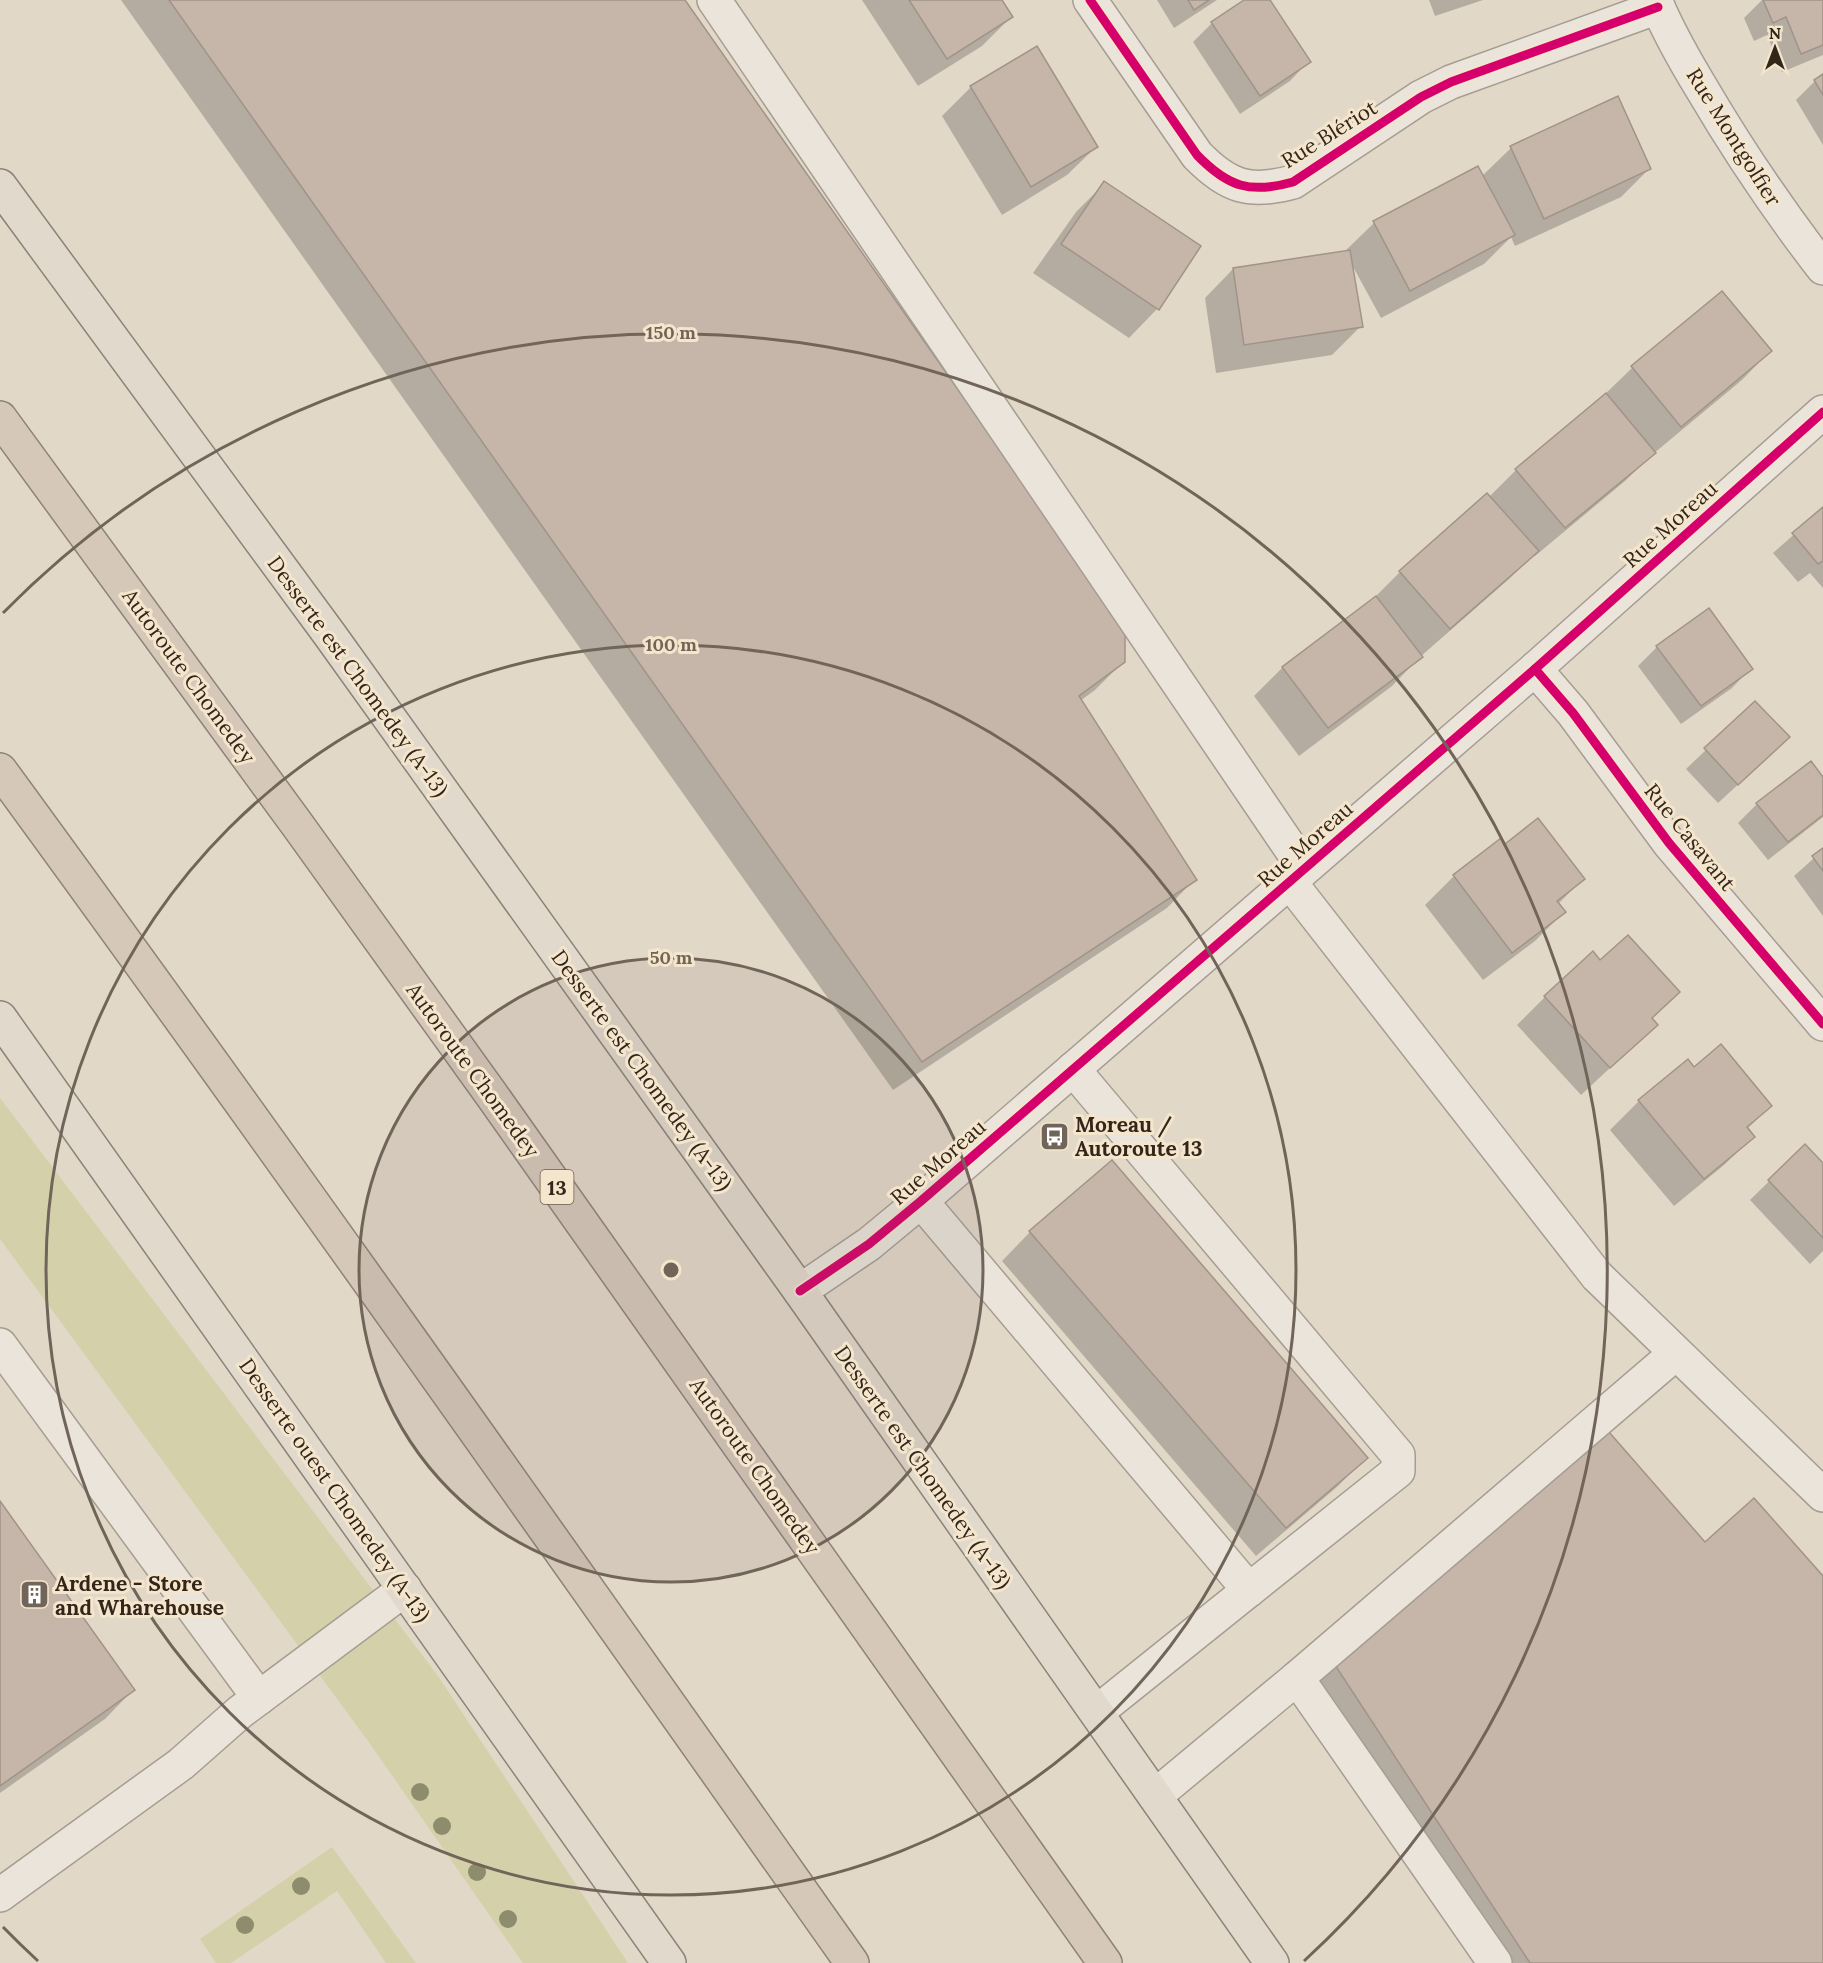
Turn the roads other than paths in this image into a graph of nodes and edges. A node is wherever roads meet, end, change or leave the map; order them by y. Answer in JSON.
{"nodes":[{"id":1,"x":714,"y":0,"type":"edge"},
{"id":2,"x":1090,"y":0,"type":"edge"},
{"id":3,"x":1656,"y":3,"type":"edge"},
{"id":4,"x":0,"y":186,"type":"edge"},
{"id":5,"x":1823,"y":268,"type":"edge"},
{"id":6,"x":1823,"y":411,"type":"edge"},
{"id":7,"x":0,"y":418,"type":"edge"},
{"id":8,"x":1535,"y":669,"type":"junction"},
{"id":9,"x":0,"y":770,"type":"edge"},
{"id":10,"x":1297,"y":874,"type":"junction"},
{"id":11,"x":0,"y":1018,"type":"edge"},
{"id":12,"x":1823,"y":1024,"type":"edge"},
{"id":13,"x":1073,"y":1069,"type":"junction"},
{"id":14,"x":921,"y":1201,"type":"junction"},
{"id":15,"x":800,"y":1291,"type":"junction"},
{"id":16,"x":0,"y":1345,"type":"edge"},
{"id":17,"x":1676,"y":1353,"type":"junction"},
{"id":18,"x":1823,"y":1495,"type":"edge"},
{"id":19,"x":405,"y":1589,"type":"junction"},
{"id":20,"x":1249,"y":1590,"type":"junction"},
{"id":21,"x":1297,"y":1678,"type":"junction"},
{"id":22,"x":259,"y":1698,"type":"junction"},
{"id":23,"x":1097,"y":1712,"type":"junction"},
{"id":24,"x":1155,"y":1796,"type":"junction"},
{"id":25,"x":0,"y":1895,"type":"edge"},
{"id":26,"x":669,"y":1963,"type":"edge"},
{"id":27,"x":852,"y":1963,"type":"edge"},
{"id":28,"x":1105,"y":1963,"type":"edge"},
{"id":29,"x":1272,"y":1963,"type":"edge"},
{"id":30,"x":1495,"y":1963,"type":"edge"}],
"edges":[{"from":1,"to":10,"type":"street"},
{"from":2,"to":3,"type":"street","name":"Rue Blériot"},
{"from":3,"to":5,"type":"street","name":"Rue Montgolfier"},
{"from":4,"to":15,"type":"main road","name":"Desserte est Chomedey (A-13)"},
{"from":6,"to":8,"type":"street","name":"Rue Moreau"},
{"from":7,"to":28,"type":"highway","name":"Autoroute Chomedey","number":"13"},
{"from":8,"to":10,"type":"street","name":"Rue Moreau"},
{"from":8,"to":12,"type":"street","name":"Rue Casavant"},
{"from":9,"to":27,"type":"highway"},
{"from":10,"to":13,"type":"street","name":"Rue Moreau"},
{"from":10,"to":17,"type":"street"},
{"from":11,"to":19,"type":"main road","name":"Desserte ouest Chomedey (A-13)"},
{"from":13,"to":14,"type":"street","name":"Rue Moreau"},
{"from":13,"to":20,"type":"street"},
{"from":14,"to":15,"type":"street","name":"Rue Moreau"},
{"from":14,"to":20,"type":"street"},
{"from":15,"to":23,"type":"main road","name":"Desserte est Chomedey (A-13)"},
{"from":16,"to":22,"type":"street"},
{"from":17,"to":18,"type":"street"},
{"from":17,"to":21,"type":"street"},
{"from":19,"to":22,"type":"street"},
{"from":19,"to":26,"type":"main road","name":"Desserte ouest Chomedey (A-13)"},
{"from":20,"to":23,"type":"street"},
{"from":21,"to":24,"type":"street"},
{"from":21,"to":30,"type":"street"},
{"from":22,"to":25,"type":"street"},
{"from":23,"to":24,"type":"main road","name":"Desserte est Chomedey (A-13)"},
{"from":24,"to":29,"type":"main road","name":"Desserte est Chomedey (A-13)"}]}
